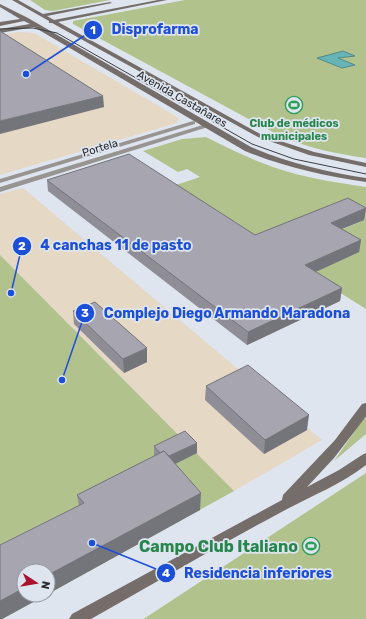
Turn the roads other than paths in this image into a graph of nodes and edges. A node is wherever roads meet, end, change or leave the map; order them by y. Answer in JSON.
{"nodes":[{"id":1,"x":14,"y":0,"type":"edge"},
{"id":2,"x":165,"y":0,"type":"edge"},
{"id":3,"x":113,"y":3,"type":"dead end"},
{"id":4,"x":0,"y":4,"type":"edge"},
{"id":5,"x":44,"y":16,"type":"junction"},
{"id":6,"x":23,"y":19,"type":"junction"},
{"id":7,"x":54,"y":21,"type":"junction"},
{"id":8,"x":0,"y":24,"type":"edge"},
{"id":9,"x":33,"y":25,"type":"junction"},
{"id":10,"x":0,"y":31,"type":"edge"},
{"id":11,"x":198,"y":122,"type":"junction"},
{"id":12,"x":206,"y":126,"type":"junction"},
{"id":13,"x":366,"y":165,"type":"edge"},
{"id":14,"x":366,"y":180,"type":"edge"},
{"id":15,"x":0,"y":181,"type":"edge"},
{"id":16,"x":0,"y":190,"type":"edge"},
{"id":17,"x":366,"y":407,"type":"edge"},
{"id":18,"x":366,"y":458,"type":"edge"},
{"id":19,"x":282,"y":505,"type":"junction"},
{"id":20,"x":78,"y":619,"type":"edge"}],
"edges":[{"from":1,"to":4,"type":"main road"},
{"from":1,"to":5,"type":"main road","name":"Avenida Castañares"},
{"from":2,"to":7,"type":"main road"},
{"from":3,"to":5,"type":"main road"},
{"from":4,"to":6,"type":"main road","name":"Avenida Castañares"},
{"from":5,"to":6,"type":"main road"},
{"from":5,"to":7,"type":"main road","name":"Avenida Castañares"},
{"from":6,"to":8,"type":"main road"},
{"from":6,"to":9,"type":"main road","name":"Avenida Castañares"},
{"from":7,"to":9,"type":"main road"},
{"from":7,"to":13,"type":"main road","name":"Avenida Castañares"},
{"from":9,"to":10,"type":"main road"},
{"from":9,"to":11,"type":"main road","name":"Avenida Castañares"},
{"from":11,"to":12,"type":"main road","name":"Avenida Castañares"},
{"from":11,"to":15,"type":"street","name":"Portela"},
{"from":12,"to":14,"type":"main road","name":"Avenida Castañares"},
{"from":12,"to":16,"type":"street","name":"Portela"},
{"from":17,"to":19,"type":"main road"},
{"from":18,"to":19,"type":"main road"},
{"from":19,"to":20,"type":"main road"}]}
